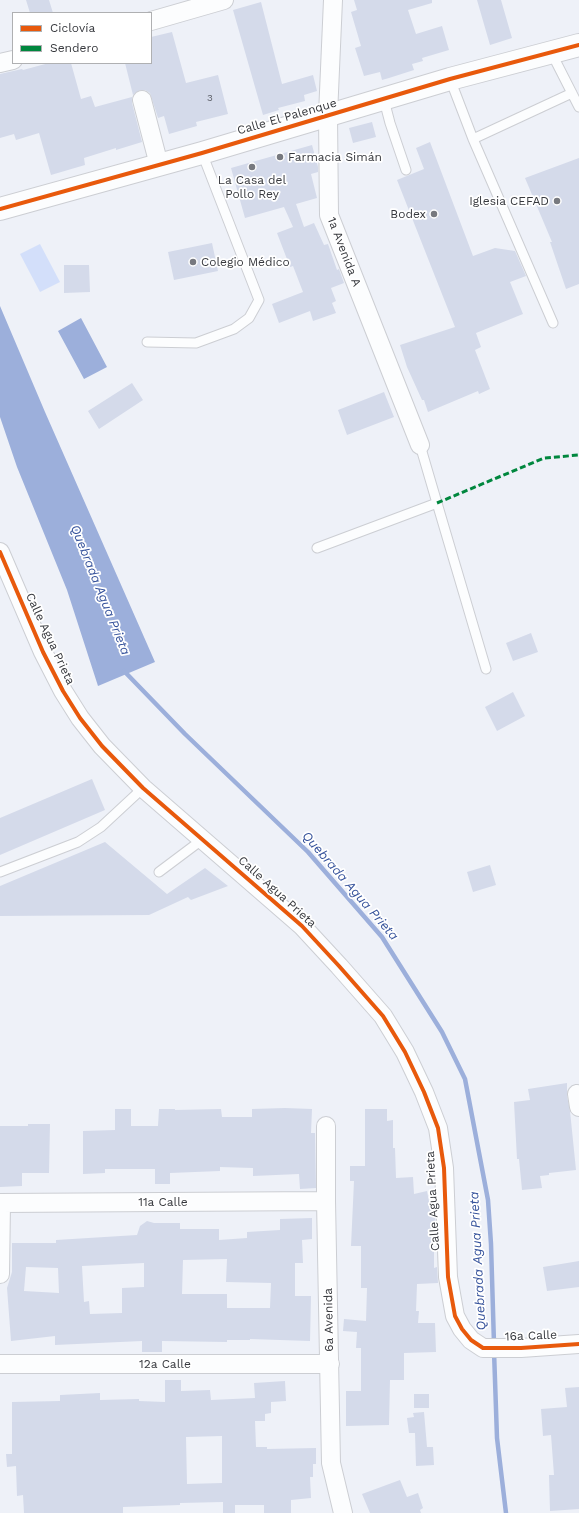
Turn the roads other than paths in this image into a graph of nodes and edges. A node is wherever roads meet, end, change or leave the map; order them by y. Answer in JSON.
{"nodes":[{"id":1,"x":224,"y":0,"type":"edge"},
{"id":2,"x":333,"y":0,"type":"edge"},
{"id":3,"x":152,"y":21,"type":"edge"},
{"id":4,"x":579,"y":45,"type":"edge"},
{"id":5,"x":551,"y":52,"type":"junction"},
{"id":6,"x":12,"y":60,"type":"edge"},
{"id":7,"x":0,"y":63,"type":"edge"},
{"id":8,"x":450,"y":79,"type":"junction"},
{"id":9,"x":572,"y":93,"type":"junction"},
{"id":10,"x":142,"y":100,"type":"dead end"},
{"id":11,"x":384,"y":100,"type":"junction"},
{"id":12,"x":579,"y":107,"type":"edge"},
{"id":13,"x":328,"y":115,"type":"junction"},
{"id":14,"x":473,"y":139,"type":"junction"},
{"id":15,"x":202,"y":153,"type":"junction"},
{"id":16,"x":159,"y":165,"type":"junction"},
{"id":17,"x":406,"y":170,"type":"dead end"},
{"id":18,"x":0,"y":209,"type":"edge"},
{"id":19,"x":553,"y":323,"type":"dead end"},
{"id":20,"x":147,"y":342,"type":"dead end"},
{"id":21,"x":420,"y":445,"type":"joint"},
{"id":22,"x":437,"y":503,"type":"junction"},
{"id":23,"x":317,"y":548,"type":"dead end"},
{"id":24,"x":0,"y":552,"type":"edge"},
{"id":25,"x":486,"y":669,"type":"dead end"},
{"id":26,"x":143,"y":788,"type":"junction"},
{"id":27,"x":203,"y":839,"type":"junction"},
{"id":28,"x":0,"y":872,"type":"edge"},
{"id":29,"x":159,"y":872,"type":"dead end"},
{"id":30,"x":326,"y":1126,"type":"dead end"},
{"id":31,"x":326,"y":1201,"type":"junction"},
{"id":32,"x":0,"y":1203,"type":"edge"},
{"id":33,"x":0,"y":1274,"type":"edge"},
{"id":34,"x":579,"y":1344,"type":"edge"},
{"id":35,"x":483,"y":1348,"type":"joint"},
{"id":36,"x":0,"y":1364,"type":"edge"},
{"id":37,"x":330,"y":1364,"type":"junction"},
{"id":38,"x":343,"y":1513,"type":"edge"}],
"edges":[{"from":1,"to":3,"type":"street"},
{"from":2,"to":13,"type":"street","name":"1a Avenida A"},
{"from":4,"to":5,"type":"street","name":"Calle El Palenque"},
{"from":5,"to":8,"type":"street","name":"Calle El Palenque"},
{"from":5,"to":9,"type":"lane"},
{"from":6,"to":7,"type":"street"},
{"from":8,"to":11,"type":"street","name":"Calle El Palenque"},
{"from":8,"to":14,"type":"lane"},
{"from":9,"to":12,"type":"lane"},
{"from":9,"to":14,"type":"lane"},
{"from":10,"to":16,"type":"street"},
{"from":11,"to":13,"type":"street","name":"Calle El Palenque"},
{"from":11,"to":17,"type":"lane"},
{"from":13,"to":15,"type":"street","name":"Calle El Palenque"},
{"from":13,"to":21,"type":"street","name":"1a Avenida A"},
{"from":14,"to":19,"type":"lane"},
{"from":15,"to":16,"type":"street","name":"Calle El Palenque"},
{"from":15,"to":20,"type":"lane"},
{"from":16,"to":18,"type":"street","name":"Calle El Palenque"},
{"from":21,"to":22,"type":"lane"},
{"from":22,"to":23,"type":"lane"},
{"from":22,"to":25,"type":"lane"},
{"from":24,"to":26,"type":"street","name":"Calle Agua Prieta"},
{"from":26,"to":27,"type":"street","name":"Calle Agua Prieta"},
{"from":26,"to":28,"type":"lane"},
{"from":27,"to":29,"type":"lane"},
{"from":27,"to":35,"type":"street","name":"Calle Agua Prieta"},
{"from":30,"to":31,"type":"street","name":"6a Avenida"},
{"from":31,"to":32,"type":"street","name":"11a Calle"},
{"from":31,"to":37,"type":"street","name":"6a Avenida"},
{"from":32,"to":33,"type":"street"},
{"from":34,"to":35,"type":"street","name":"16a Calle"},
{"from":36,"to":37,"type":"street","name":"12a Calle"},
{"from":37,"to":38,"type":"street","name":"6a Avenida"}]}
